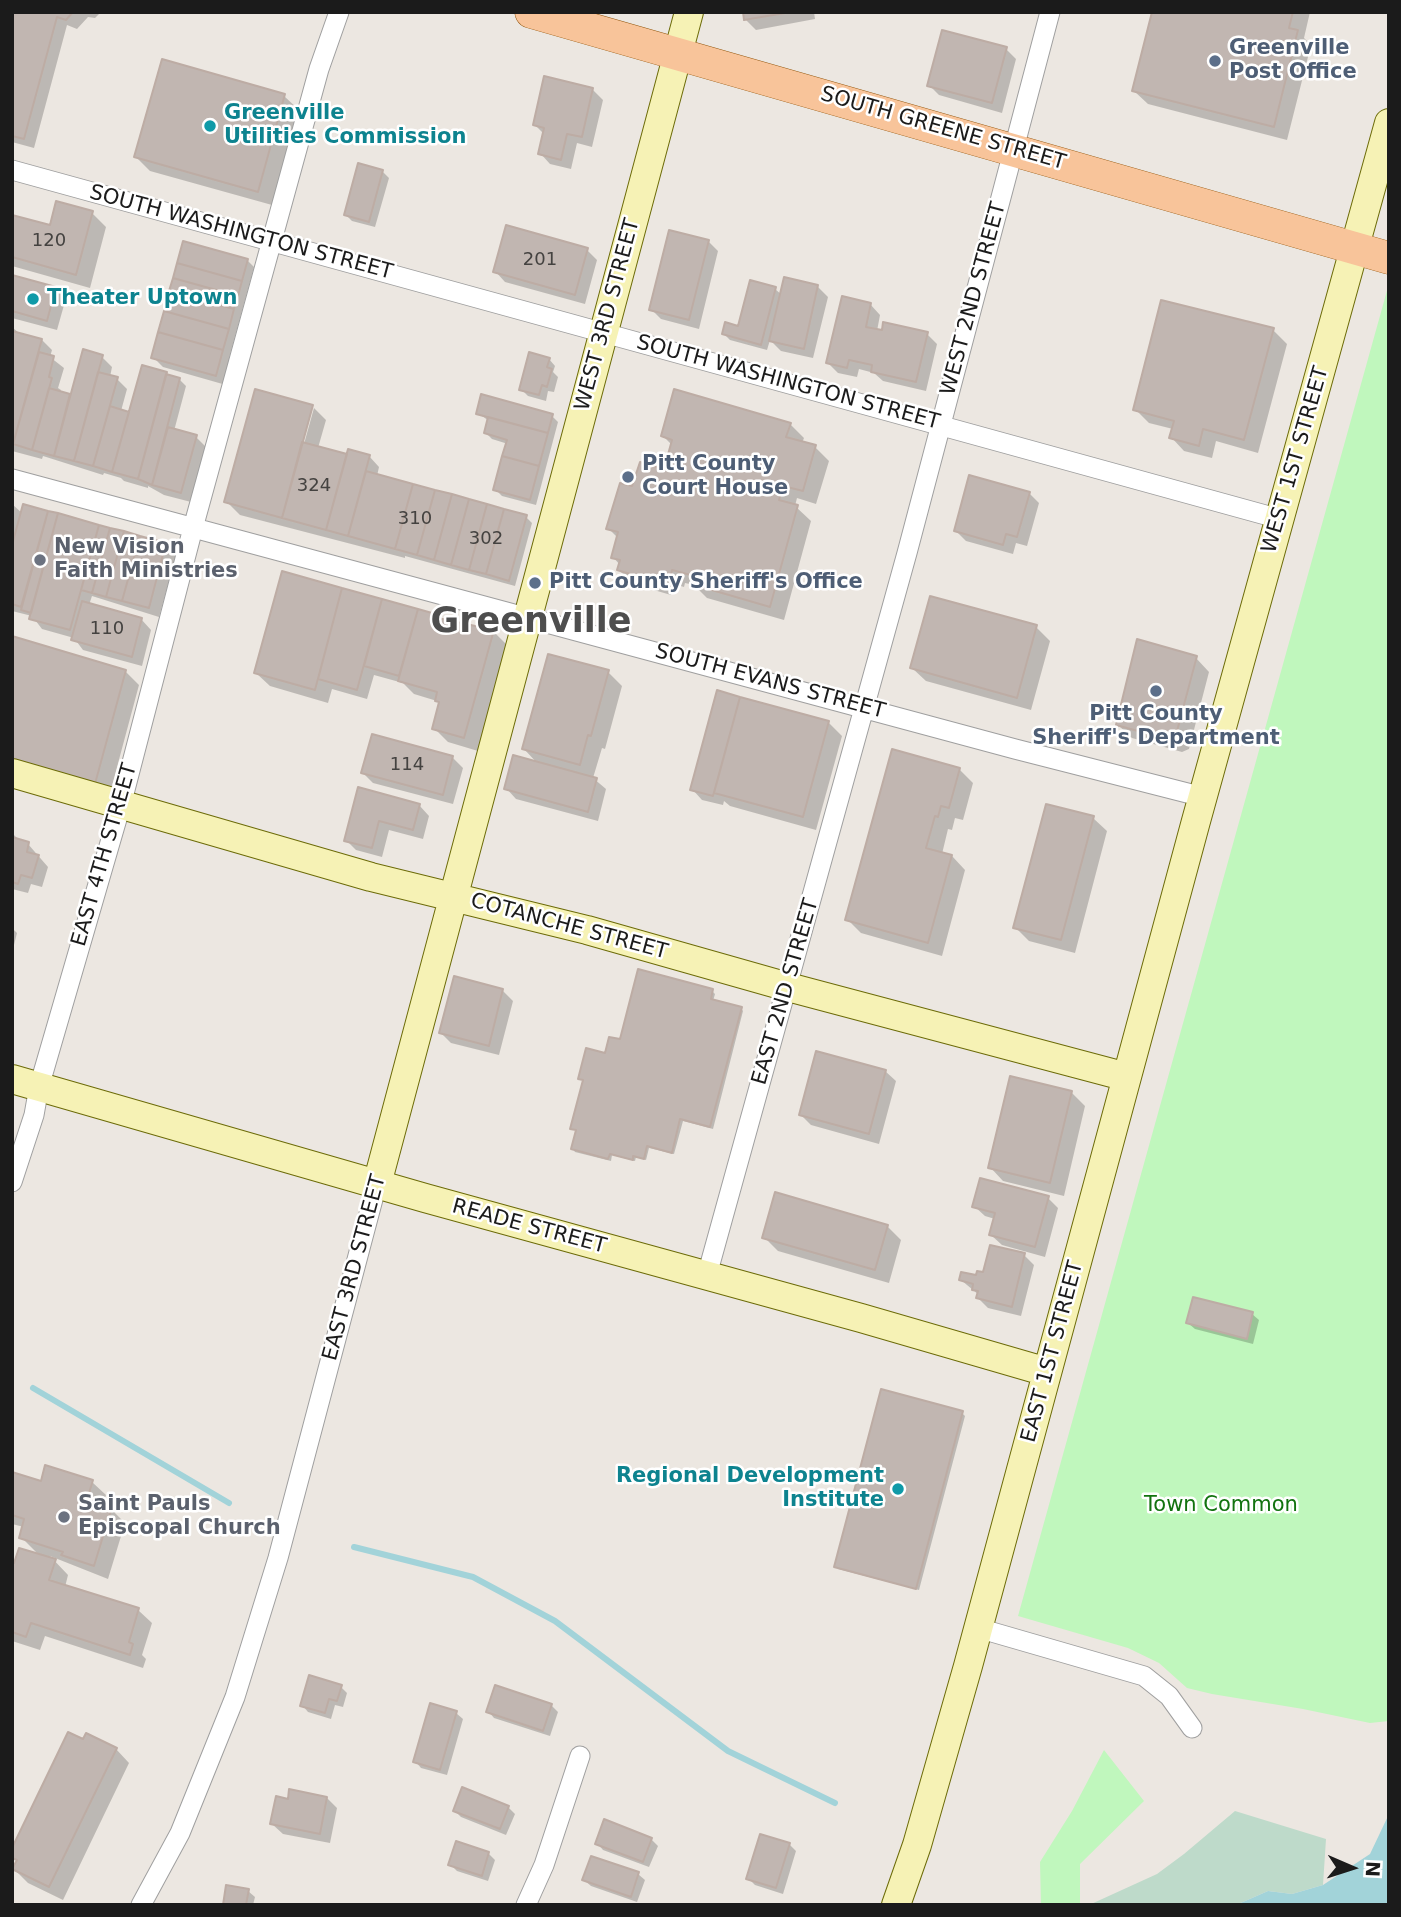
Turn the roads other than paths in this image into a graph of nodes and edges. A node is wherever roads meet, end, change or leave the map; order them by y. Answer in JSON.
{"nodes":[{"id":1,"x":339,"y":12,"type":"edge"},
{"id":2,"x":531,"y":12,"type":"edge"},
{"id":3,"x":689,"y":12,"type":"edge"},
{"id":4,"x":1050,"y":12,"type":"edge"},
{"id":5,"x":678,"y":54,"type":"junction"},
{"id":6,"x":1389,"y":124,"type":"edge"},
{"id":7,"x":1014,"y":149,"type":"junction"},
{"id":8,"x":12,"y":170,"type":"edge"},
{"id":9,"x":272,"y":241,"type":"junction"},
{"id":10,"x":1355,"y":248,"type":"junction"},
{"id":11,"x":1389,"y":258,"type":"edge"},
{"id":12,"x":603,"y":332,"type":"junction"},
{"id":13,"x":941,"y":425,"type":"junction"},
{"id":14,"x":12,"y":479,"type":"edge"},
{"id":15,"x":1280,"y":519,"type":"junction"},
{"id":16,"x":193,"y":528,"type":"junction"},
{"id":17,"x":528,"y":617,"type":"junction"},
{"id":18,"x":863,"y":707,"type":"junction"},
{"id":19,"x":12,"y":773,"type":"edge"},
{"id":20,"x":1203,"y":797,"type":"junction"},
{"id":21,"x":121,"y":805,"type":"junction"},
{"id":22,"x":455,"y":897,"type":"junction"},
{"id":23,"x":788,"y":987,"type":"junction"},
{"id":24,"x":1127,"y":1077,"type":"junction"},
{"id":25,"x":12,"y":1079,"type":"edge"},
{"id":26,"x":39,"y":1087,"type":"junction"},
{"id":27,"x":12,"y":1182,"type":"edge"},
{"id":28,"x":377,"y":1184,"type":"junction"},
{"id":29,"x":707,"y":1275,"type":"junction"},
{"id":30,"x":1047,"y":1372,"type":"junction"},
{"id":31,"x":978,"y":1628,"type":"junction"},
{"id":32,"x":1192,"y":1728,"type":"dead end"},
{"id":33,"x":580,"y":1756,"type":"dead end"},
{"id":34,"x":141,"y":1905,"type":"edge"},
{"id":35,"x":526,"y":1905,"type":"edge"},
{"id":36,"x":896,"y":1905,"type":"edge"}],
"edges":[{"from":1,"to":9,"type":"street","name":"EAST 4TH STREET"},
{"from":2,"to":5,"type":"main road","name":"SOUTH GREENE STREET"},
{"from":3,"to":5,"type":"street","name":"WEST 3RD STREET"},
{"from":4,"to":7,"type":"street","name":"WEST 2ND STREET"},
{"from":5,"to":7,"type":"main road","name":"SOUTH GREENE STREET"},
{"from":5,"to":12,"type":"street","name":"WEST 3RD STREET"},
{"from":6,"to":10,"type":"street","name":"WEST 1ST STREET"},
{"from":7,"to":10,"type":"main road","name":"SOUTH GREENE STREET"},
{"from":7,"to":13,"type":"street","name":"WEST 2ND STREET"},
{"from":8,"to":9,"type":"street","name":"SOUTH WASHINGTON STREET"},
{"from":9,"to":12,"type":"street","name":"SOUTH WASHINGTON STREET"},
{"from":9,"to":16,"type":"street","name":"EAST 4TH STREET"},
{"from":10,"to":11,"type":"main road","name":"SOUTH GREENE STREET"},
{"from":10,"to":15,"type":"street","name":"WEST 1ST STREET"},
{"from":12,"to":13,"type":"street","name":"SOUTH WASHINGTON STREET"},
{"from":12,"to":17,"type":"street","name":"WEST 3RD STREET"},
{"from":13,"to":15,"type":"street","name":"SOUTH WASHINGTON STREET"},
{"from":13,"to":18,"type":"street","name":"WEST 2ND STREET"},
{"from":14,"to":16,"type":"street","name":"SOUTH EVANS STREET"},
{"from":15,"to":20,"type":"street","name":"WEST 1ST STREET"},
{"from":16,"to":17,"type":"street","name":"SOUTH EVANS STREET"},
{"from":16,"to":21,"type":"street","name":"EAST 4TH STREET"},
{"from":17,"to":18,"type":"street","name":"SOUTH EVANS STREET"},
{"from":17,"to":22,"type":"street","name":"EAST 3RD STREET"},
{"from":18,"to":20,"type":"street","name":"SOUTH EVANS STREET"},
{"from":18,"to":23,"type":"street","name":"EAST 2ND STREET"},
{"from":19,"to":21,"type":"street","name":"COTANCHE STREET"},
{"from":20,"to":24,"type":"street","name":"EAST 1ST STREET"},
{"from":21,"to":22,"type":"street","name":"COTANCHE STREET"},
{"from":21,"to":26,"type":"street","name":"EAST 4TH STREET"},
{"from":22,"to":23,"type":"street","name":"COTANCHE STREET"},
{"from":22,"to":28,"type":"street","name":"EAST 3RD STREET"},
{"from":23,"to":24,"type":"street","name":"COTANCHE STREET"},
{"from":23,"to":29,"type":"street","name":"EAST 2ND STREET"},
{"from":24,"to":30,"type":"street","name":"EAST 1ST STREET"},
{"from":25,"to":26,"type":"street","name":"READE STREET"},
{"from":26,"to":27,"type":"street","name":"EAST 4TH STREET"},
{"from":26,"to":28,"type":"street","name":"READE STREET"},
{"from":28,"to":29,"type":"street","name":"READE STREET"},
{"from":28,"to":34,"type":"street","name":"EAST 3RD STREET"},
{"from":29,"to":30,"type":"street","name":"READE STREET"},
{"from":30,"to":31,"type":"street","name":"EAST 1ST STREET"},
{"from":31,"to":32,"type":"street"},
{"from":31,"to":36,"type":"street","name":"EAST 1ST STREET"},
{"from":33,"to":35,"type":"street"}]}
